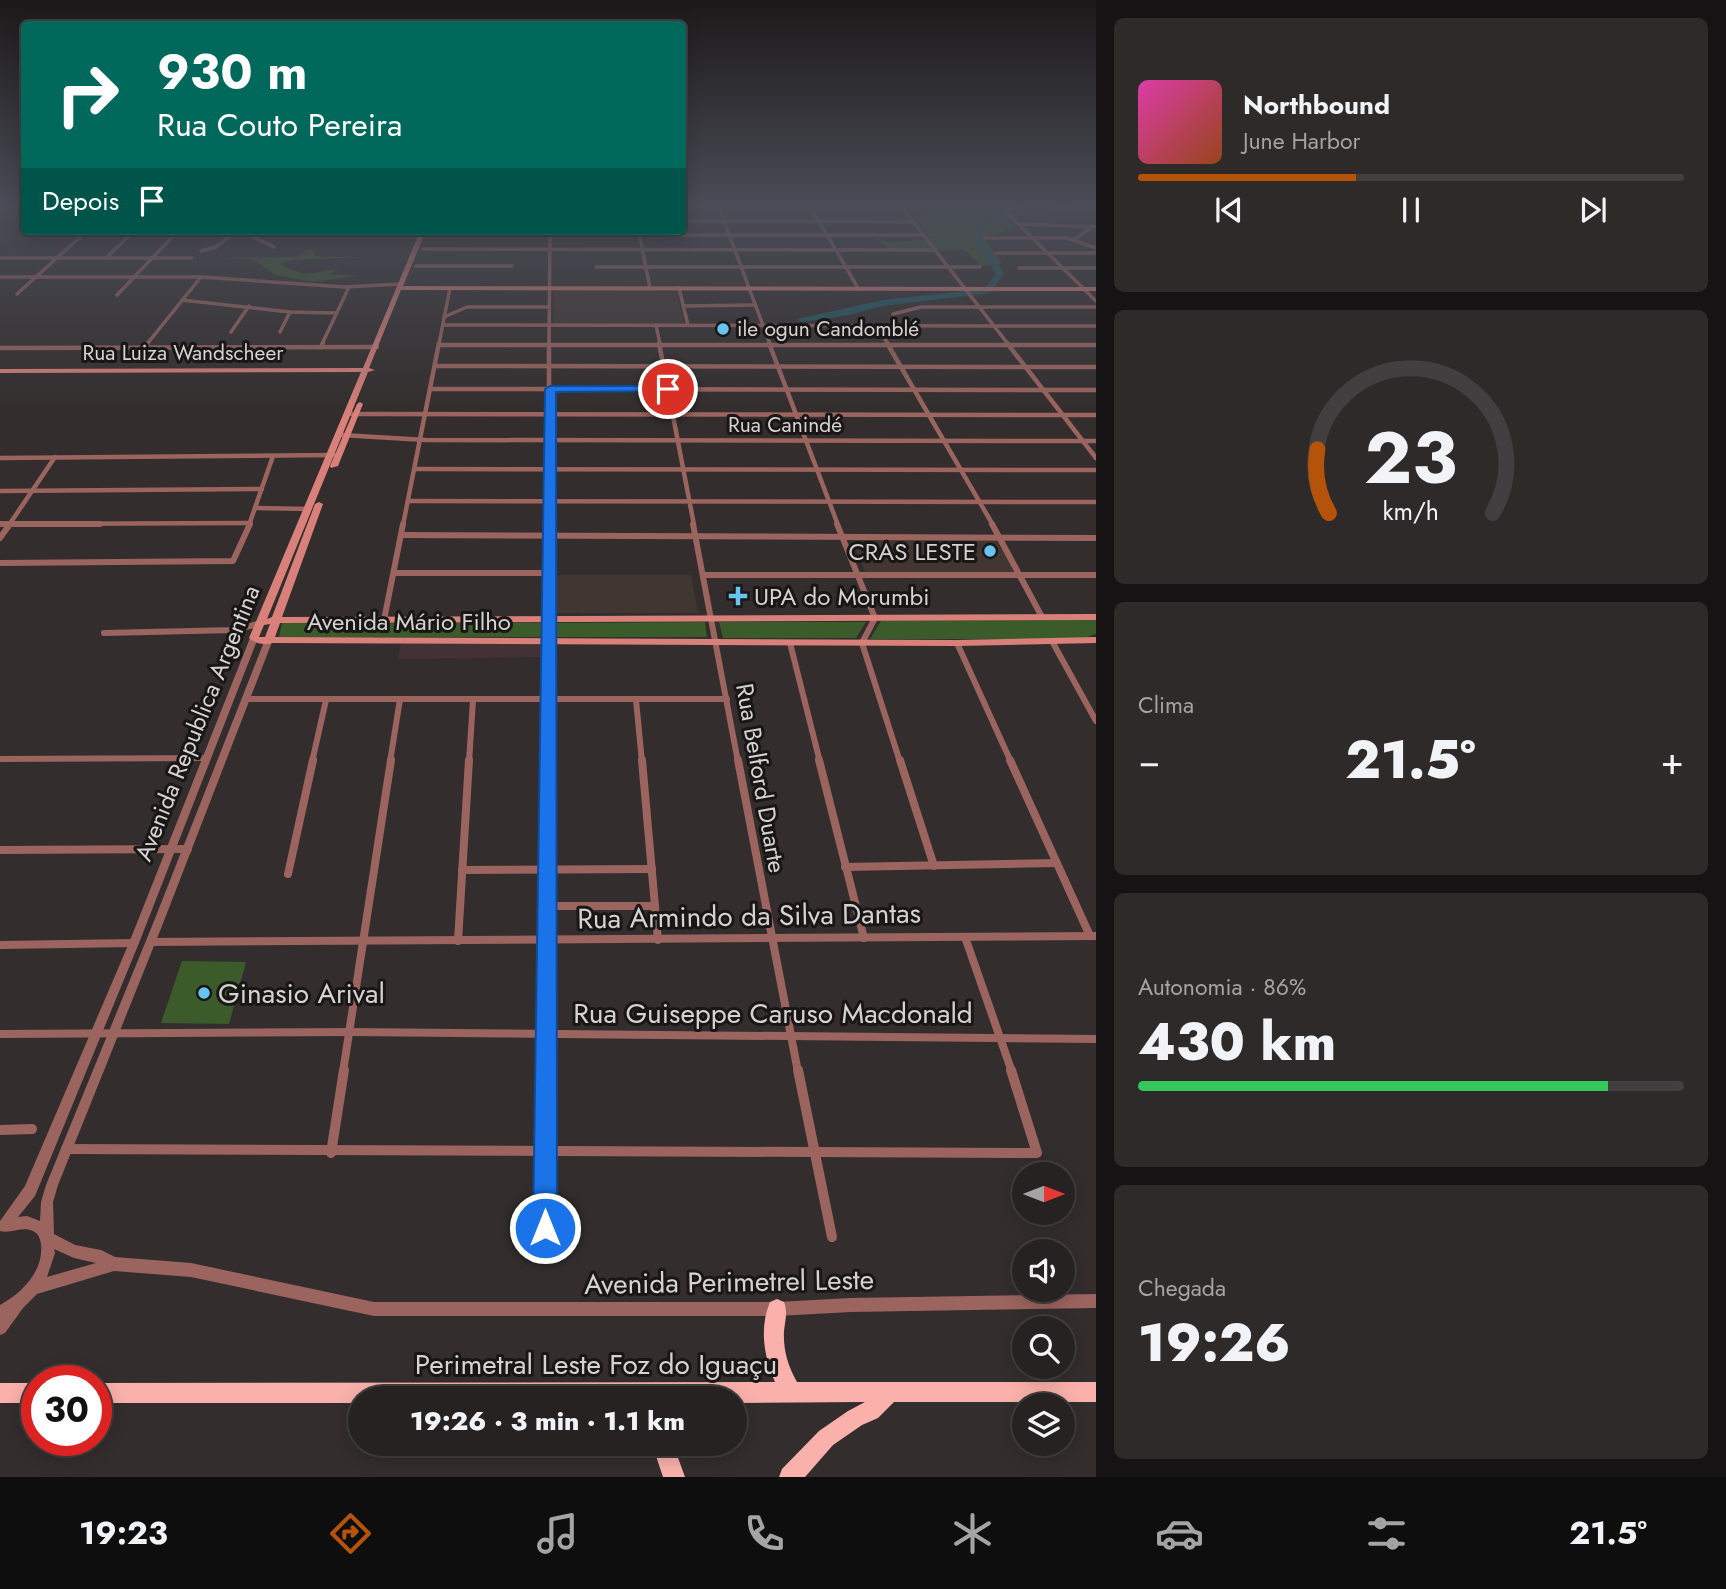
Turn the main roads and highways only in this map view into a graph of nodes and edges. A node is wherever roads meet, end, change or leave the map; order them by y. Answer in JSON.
{"nodes":[{"id":1,"x":409,"y":274,"type":"edge"},
{"id":2,"x":411,"y":274,"type":"edge"},
{"id":3,"x":404,"y":286,"type":"junction"},
{"id":4,"x":551,"y":286,"type":"junction"},
{"id":5,"x":649,"y":286,"type":"junction"},
{"id":6,"x":748,"y":286,"type":"junction"},
{"id":7,"x":1096,"y":287,"type":"edge"},
{"id":8,"x":371,"y":370,"type":"junction"},
{"id":9,"x":0,"y":371,"type":"edge"},
{"id":10,"x":344,"y":435,"type":"junction"},
{"id":11,"x":335,"y":455,"type":"junction"},
{"id":12,"x":1096,"y":617,"type":"edge"},
{"id":13,"x":275,"y":620,"type":"junction"},
{"id":14,"x":261,"y":623,"type":"junction"},
{"id":15,"x":254,"y":638,"type":"joint"},
{"id":16,"x":268,"y":642,"type":"junction"},
{"id":17,"x":1092,"y":642,"type":"edge"},
{"id":18,"x":777,"y":1308,"type":"road end"},
{"id":19,"x":791,"y":1392,"type":"junction"},
{"id":20,"x":890,"y":1392,"type":"junction"},
{"id":21,"x":1096,"y":1392,"type":"edge"},
{"id":22,"x":0,"y":1393,"type":"edge"},
{"id":23,"x":21,"y":1393,"type":"edge"},
{"id":24,"x":112,"y":1393,"type":"edge"},
{"id":25,"x":747,"y":1393,"type":"edge"},
{"id":26,"x":348,"y":1394,"type":"edge"},
{"id":27,"x":667,"y":1456,"type":"edge"},
{"id":28,"x":674,"y":1477,"type":"edge"},
{"id":29,"x":790,"y":1477,"type":"edge"}],
"edges":[{"from":1,"to":3,"type":"main road","name":"Avenida Republica Argentina"},
{"from":2,"to":3,"type":"main road","name":"Avenida Republica Argentina"},
{"from":3,"to":4,"type":"main road"},
{"from":3,"to":4,"type":"main road"},
{"from":3,"to":8,"type":"main road","name":"Avenida Republica Argentina"},
{"from":3,"to":8,"type":"main road","name":"Avenida Republica Argentina"},
{"from":4,"to":5,"type":"main road"},
{"from":5,"to":6,"type":"main road"},
{"from":5,"to":6,"type":"main road"},
{"from":6,"to":7,"type":"main road"},
{"from":8,"to":9,"type":"main road","name":"Rua Luiza Wandscheer"},
{"from":8,"to":10,"type":"main road","name":"Avenida Republica Argentina"},
{"from":8,"to":10,"type":"main road","name":"Avenida Republica Argentina"},
{"from":10,"to":11,"type":"main road","name":"Avenida Republica Argentina"},
{"from":11,"to":13,"type":"main road","name":"Avenida Republica Argentina"},
{"from":11,"to":14,"type":"main road","name":"Avenida Republica Argentina"},
{"from":12,"to":13,"type":"main road","name":"Avenida Mário Filho"},
{"from":13,"to":14,"type":"main road","name":"Avenida Mário Filho"},
{"from":13,"to":16,"type":"main road","name":"Avenida Republica Argentina"},
{"from":14,"to":15,"type":"main road","name":"Avenida Republica Argentina"},
{"from":15,"to":16,"type":"main road","name":"Avenida Mário Filho"},
{"from":16,"to":17,"type":"main road","name":"Avenida Mário Filho"},
{"from":18,"to":19,"type":"highway"},
{"from":19,"to":20,"type":"highway","name":"Perimetral Leste Foz do Iguaçu"},
{"from":19,"to":25,"type":"highway","name":"Perimetral Leste Foz do Iguaçu"},
{"from":20,"to":21,"type":"highway","name":"Perimetral Leste Foz do Iguaçu"},
{"from":20,"to":29,"type":"highway"},
{"from":22,"to":23,"type":"highway"},
{"from":24,"to":26,"type":"highway","name":"Perimetral Leste Foz do Iguaçu"},
{"from":27,"to":28,"type":"highway"}]}
